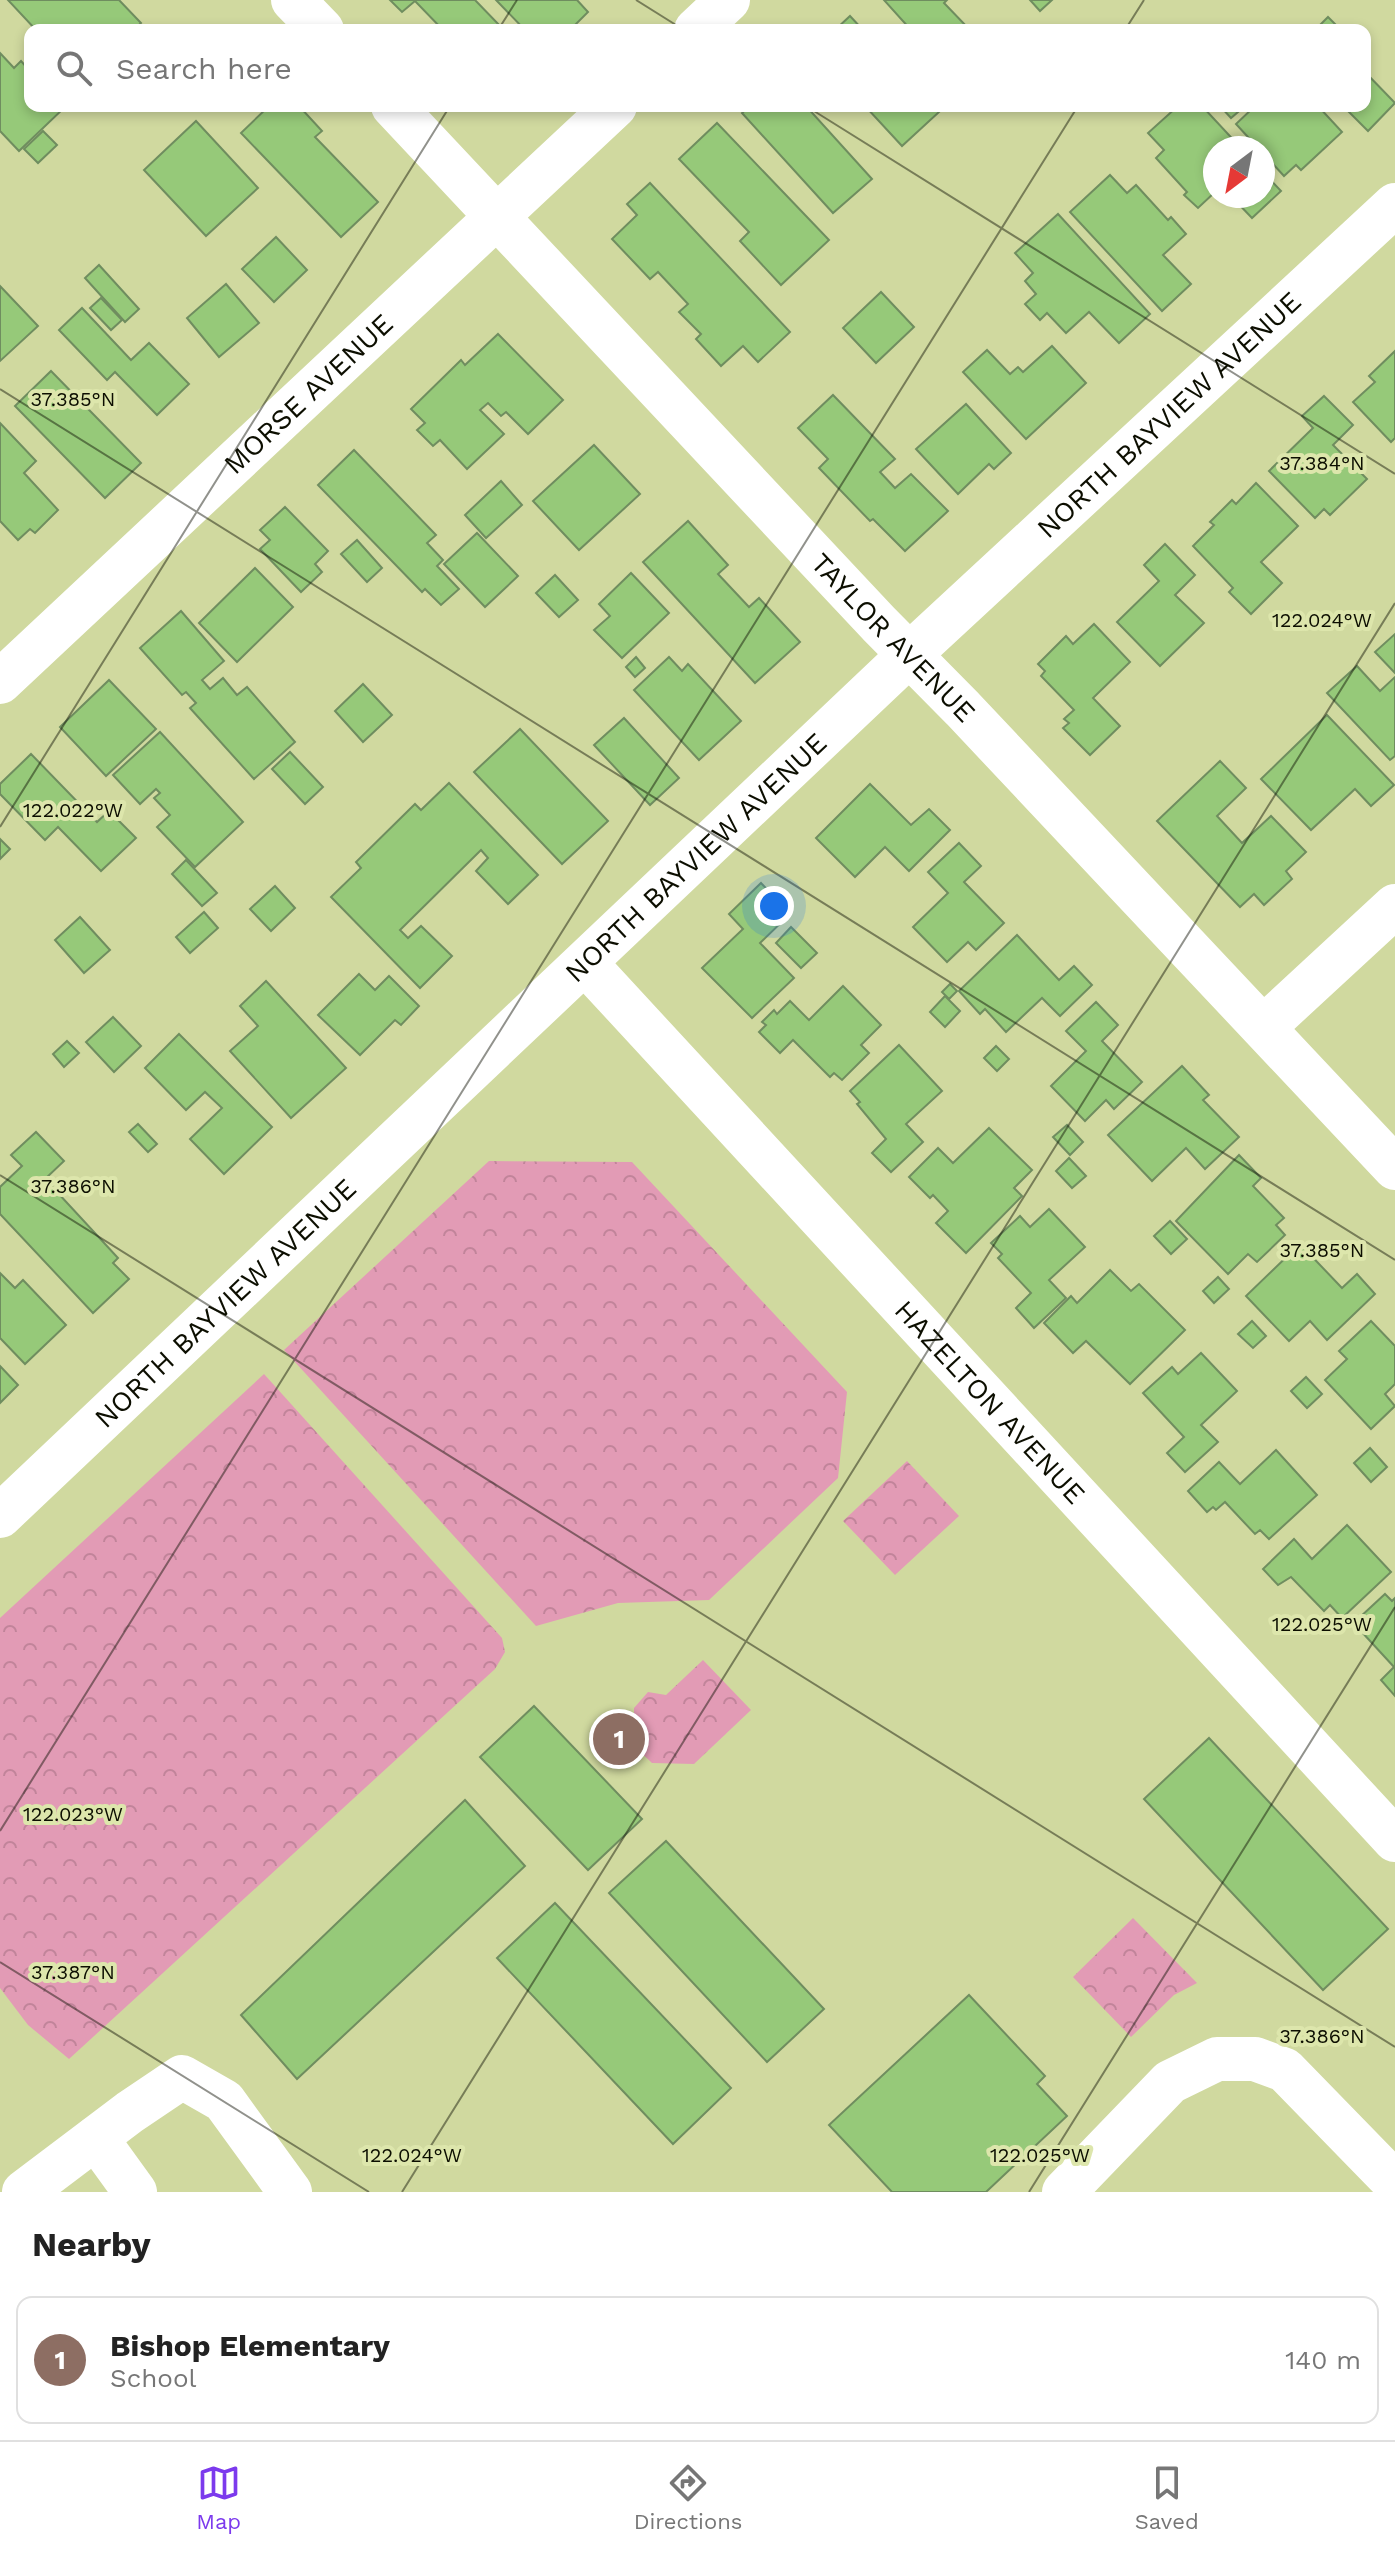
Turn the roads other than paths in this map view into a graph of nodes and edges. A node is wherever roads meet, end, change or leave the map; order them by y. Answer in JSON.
{"nodes":[{"id":1,"x":293,"y":0,"type":"edge"},
{"id":2,"x":728,"y":0,"type":"edge"},
{"id":3,"x":316,"y":24,"type":"edge"},
{"id":4,"x":702,"y":24,"type":"edge"},
{"id":5,"x":399,"y":112,"type":"edge"},
{"id":6,"x":609,"y":112,"type":"edge"},
{"id":7,"x":1395,"y":205,"type":"edge"},
{"id":8,"x":497,"y":216,"type":"junction"},
{"id":9,"x":910,"y":654,"type":"junction"},
{"id":10,"x":0,"y":682,"type":"edge"},
{"id":11,"x":1395,"y":906,"type":"edge"},
{"id":12,"x":586,"y":964,"type":"junction"},
{"id":13,"x":1264,"y":1027,"type":"junction"},
{"id":14,"x":1395,"y":1168,"type":"edge"},
{"id":15,"x":0,"y":1516,"type":"edge"},
{"id":16,"x":1395,"y":1840,"type":"edge"},
{"id":17,"x":96,"y":2138,"type":"junction"},
{"id":18,"x":1395,"y":2183,"type":"edge"},
{"id":19,"x":24,"y":2192,"type":"edge"},
{"id":20,"x":135,"y":2192,"type":"edge"},
{"id":21,"x":290,"y":2192,"type":"edge"},
{"id":22,"x":1064,"y":2192,"type":"edge"}],
"edges":[{"from":1,"to":3,"type":"street"},
{"from":2,"to":4,"type":"street"},
{"from":5,"to":8,"type":"street","name":"TAYLOR AVENUE"},
{"from":6,"to":8,"type":"street","name":"MORSE AVENUE"},
{"from":7,"to":9,"type":"street","name":"NORTH BAYVIEW AVENUE"},
{"from":8,"to":9,"type":"street","name":"TAYLOR AVENUE"},
{"from":8,"to":10,"type":"street","name":"MORSE AVENUE"},
{"from":9,"to":12,"type":"street","name":"NORTH BAYVIEW AVENUE"},
{"from":9,"to":13,"type":"street","name":"TAYLOR AVENUE"},
{"from":11,"to":13,"type":"street"},
{"from":12,"to":15,"type":"street","name":"NORTH BAYVIEW AVENUE"},
{"from":12,"to":16,"type":"street","name":"HAZELTON AVENUE"},
{"from":13,"to":14,"type":"street","name":"TAYLOR AVENUE"},
{"from":17,"to":19,"type":"street"},
{"from":17,"to":20,"type":"street"},
{"from":17,"to":21,"type":"street"},
{"from":18,"to":22,"type":"street"}]}
